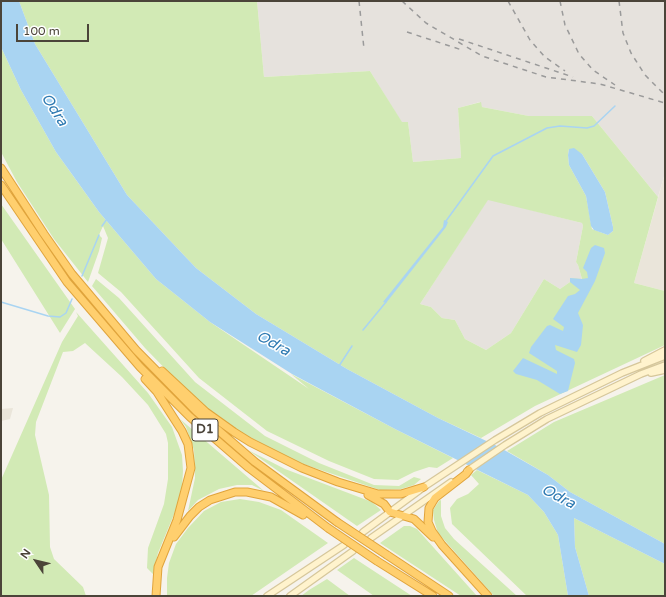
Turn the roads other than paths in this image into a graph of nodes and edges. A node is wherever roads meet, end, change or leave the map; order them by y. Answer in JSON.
{"nodes":[{"id":1,"x":1,"y":168,"type":"edge"},
{"id":2,"x":1,"y":185,"type":"edge"},
{"id":3,"x":116,"y":341,"type":"junction"},
{"id":4,"x":136,"y":350,"type":"junction"},
{"id":5,"x":665,"y":350,"type":"edge"},
{"id":6,"x":665,"y":356,"type":"edge"},
{"id":7,"x":665,"y":365,"type":"edge"},
{"id":8,"x":628,"y":370,"type":"junction"},
{"id":9,"x":665,"y":370,"type":"edge"},
{"id":10,"x":640,"y":374,"type":"junction"},
{"id":11,"x":469,"y":470,"type":"joint"},
{"id":12,"x":338,"y":482,"type":"junction"},
{"id":13,"x":424,"y":487,"type":"junction"},
{"id":14,"x":434,"y":496,"type":"junction"},
{"id":15,"x":390,"y":512,"type":"junction"},
{"id":16,"x":402,"y":516,"type":"junction"},
{"id":17,"x":328,"y":528,"type":"junction"},
{"id":18,"x":363,"y":532,"type":"dead end"},
{"id":19,"x":371,"y":538,"type":"dead end"},
{"id":20,"x":344,"y":545,"type":"dead end"},
{"id":21,"x":442,"y":545,"type":"junction"},
{"id":22,"x":353,"y":551,"type":"dead end"},
{"id":23,"x":156,"y":596,"type":"edge"},
{"id":24,"x":160,"y":596,"type":"edge"},
{"id":25,"x":268,"y":596,"type":"edge"},
{"id":26,"x":290,"y":596,"type":"edge"},
{"id":27,"x":433,"y":596,"type":"edge"},
{"id":28,"x":449,"y":596,"type":"edge"},
{"id":29,"x":488,"y":596,"type":"edge"}],
"edges":[{"from":1,"to":4,"type":"highway","number":"D1"},
{"from":2,"to":3,"type":"highway","number":"D1"},
{"from":3,"to":17,"type":"highway","number":"D1"},
{"from":3,"to":23,"type":"highway"},
{"from":4,"to":12,"type":"highway"},
{"from":4,"to":28,"type":"highway","number":"D1","bridge":true},
{"from":5,"to":8,"type":"main road"},
{"from":6,"to":8,"type":"main road"},
{"from":7,"to":10,"type":"main road"},
{"from":8,"to":13,"type":"main road"},
{"from":9,"to":10,"type":"main road"},
{"from":10,"to":11,"type":"main road"},
{"from":11,"to":14,"type":"highway"},
{"from":12,"to":13,"type":"highway"},
{"from":12,"to":15,"type":"highway"},
{"from":13,"to":15,"type":"main road"},
{"from":14,"to":16,"type":"main road"},
{"from":14,"to":21,"type":"highway"},
{"from":15,"to":16,"type":"highway"},
{"from":15,"to":18,"type":"main road"},
{"from":16,"to":19,"type":"main road"},
{"from":16,"to":21,"type":"highway"},
{"from":17,"to":24,"type":"highway"},
{"from":17,"to":27,"type":"highway","number":"D1","bridge":true},
{"from":20,"to":25,"type":"main road"},
{"from":21,"to":29,"type":"highway"},
{"from":22,"to":26,"type":"main road"}]}
